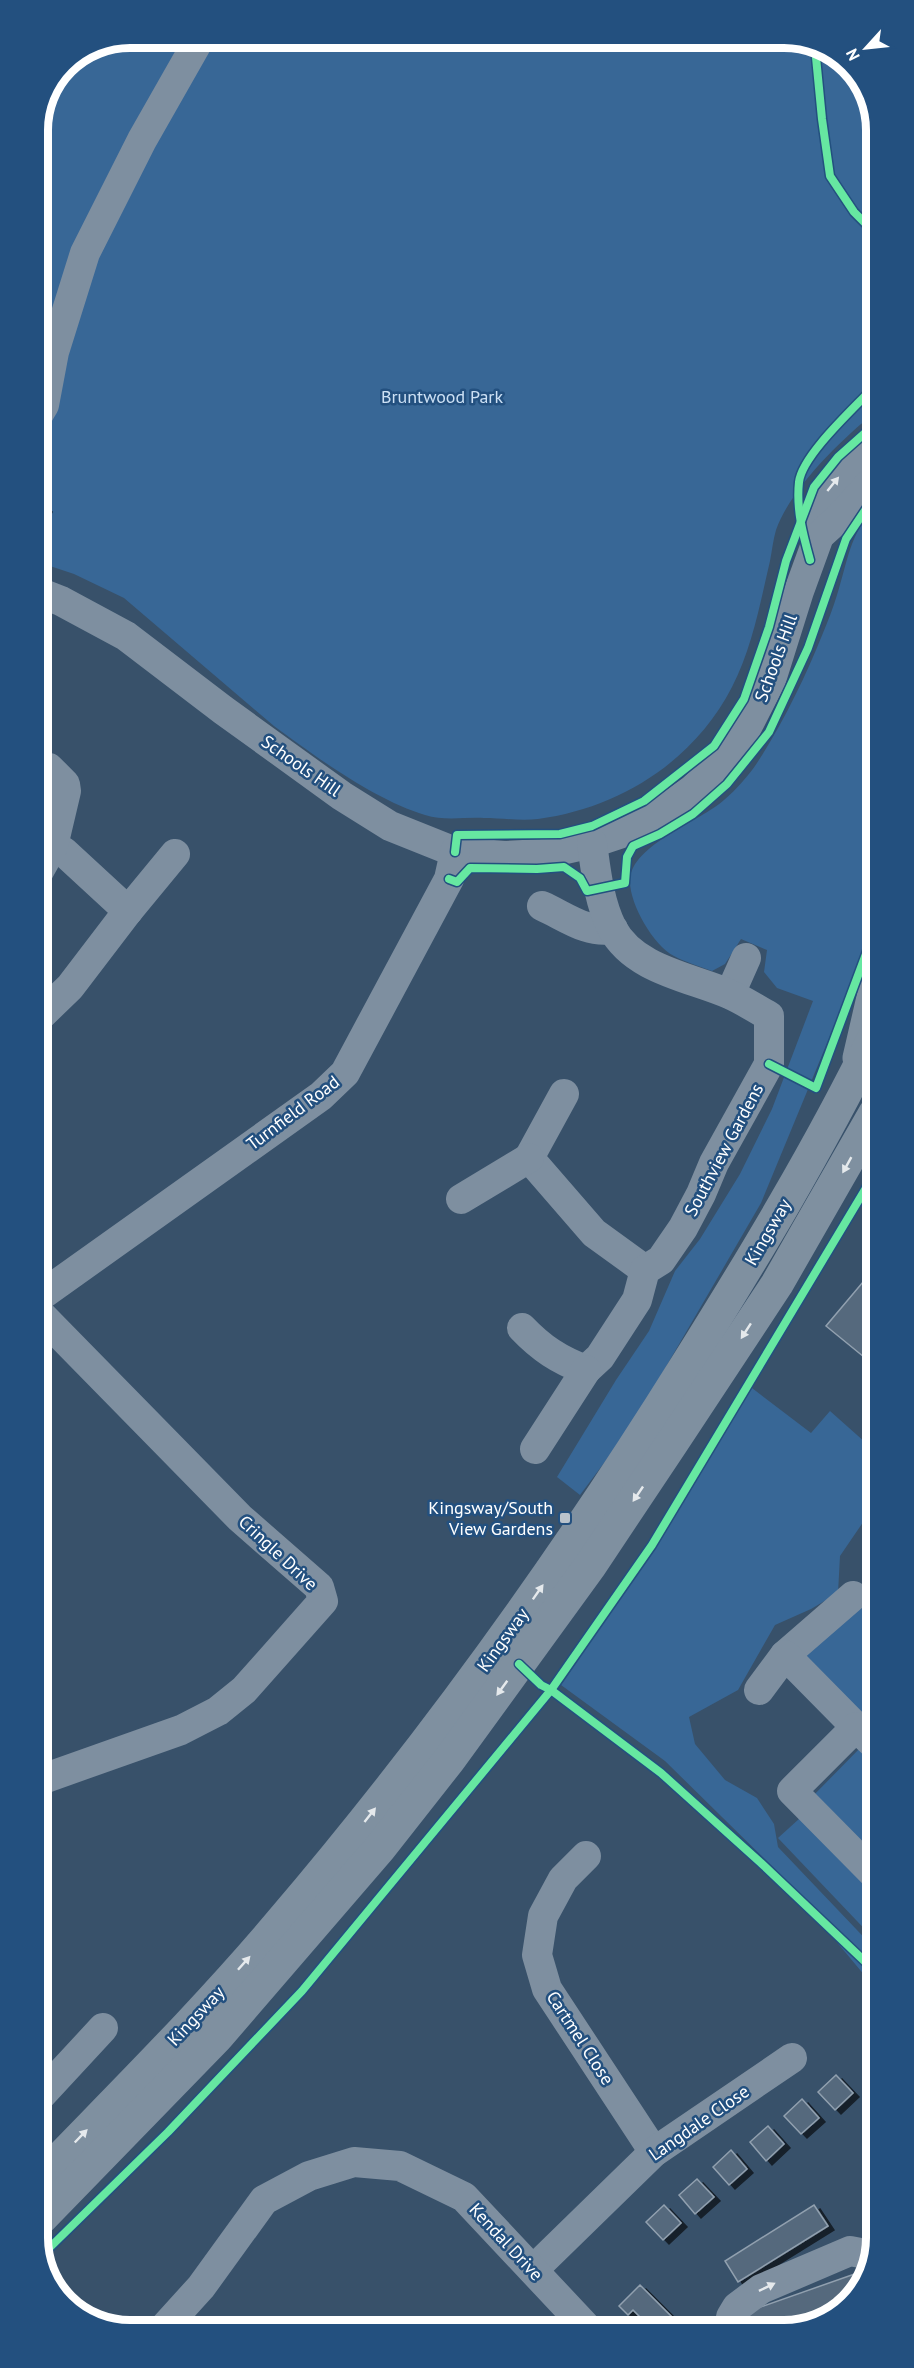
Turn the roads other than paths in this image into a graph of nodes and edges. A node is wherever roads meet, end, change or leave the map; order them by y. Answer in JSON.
{"nodes":[{"id":1,"x":194,"y":48,"type":"edge"},
{"id":2,"x":48,"y":384,"type":"edge"},
{"id":3,"x":866,"y":452,"type":"edge"},
{"id":4,"x":866,"y":488,"type":"edge"},
{"id":5,"x":819,"y":536,"type":"junction"},
{"id":6,"x":48,"y":596,"type":"edge"},
{"id":7,"x":49,"y":768,"type":"dead end"},
{"id":8,"x":48,"y":843,"type":"edge"},
{"id":9,"x":592,"y":843,"type":"junction"},
{"id":10,"x":48,"y":852,"type":"edge"},
{"id":11,"x":455,"y":852,"type":"junction"},
{"id":12,"x":176,"y":854,"type":"dead end"},
{"id":13,"x":542,"y":906,"type":"dead end"},
{"id":14,"x":128,"y":911,"type":"junction"},
{"id":15,"x":613,"y":929,"type":"junction"},
{"id":16,"x":746,"y":958,"type":"dead end"},
{"id":17,"x":730,"y":994,"type":"junction"},
{"id":18,"x":48,"y":1008,"type":"edge"},
{"id":19,"x":866,"y":1029,"type":"edge"},
{"id":20,"x":866,"y":1053,"type":"edge"},
{"id":21,"x":856,"y":1074,"type":"junction"},
{"id":22,"x":564,"y":1094,"type":"dead end"},
{"id":23,"x":866,"y":1129,"type":"edge"},
{"id":24,"x":529,"y":1158,"type":"junction"},
{"id":25,"x":461,"y":1200,"type":"dead end"},
{"id":26,"x":645,"y":1270,"type":"junction"},
{"id":27,"x":48,"y":1291,"type":"edge"},
{"id":28,"x":48,"y":1322,"type":"edge"},
{"id":29,"x":522,"y":1328,"type":"dead end"},
{"id":30,"x":586,"y":1370,"type":"junction"},
{"id":31,"x":535,"y":1449,"type":"dead end"},
{"id":32,"x":853,"y":1596,"type":"dead end"},
{"id":33,"x":785,"y":1655,"type":"junction"},
{"id":34,"x":759,"y":1690,"type":"dead end"},
{"id":35,"x":866,"y":1736,"type":"edge"},
{"id":36,"x":48,"y":1777,"type":"edge"},
{"id":37,"x":586,"y":1856,"type":"dead end"},
{"id":38,"x":866,"y":1866,"type":"edge"},
{"id":39,"x":103,"y":2028,"type":"dead end"},
{"id":40,"x":792,"y":2058,"type":"dead end"},
{"id":41,"x":48,"y":2086,"type":"edge"},
{"id":42,"x":654,"y":2152,"type":"junction"},
{"id":43,"x":48,"y":2171,"type":"edge"},
{"id":44,"x":48,"y":2211,"type":"edge"},
{"id":45,"x":864,"y":2254,"type":"edge"},
{"id":46,"x":533,"y":2270,"type":"junction"},
{"id":47,"x":171,"y":2320,"type":"edge"},
{"id":48,"x":580,"y":2320,"type":"edge"},
{"id":49,"x":731,"y":2320,"type":"edge"}],
"edges":[{"from":1,"to":2,"type":"street"},
{"from":5,"to":3,"type":"street","name":"Schools Hill","one_way":true},
{"from":4,"to":5,"type":"street","name":"Schools Hill"},
{"from":5,"to":9,"type":"street","name":"Schools Hill"},
{"from":6,"to":11,"type":"street","name":"Schools Hill"},
{"from":7,"to":8,"type":"street"},
{"from":9,"to":11,"type":"street","name":"Schools Hill"},
{"from":9,"to":15,"type":"street"},
{"from":10,"to":14,"type":"street"},
{"from":11,"to":27,"type":"street","name":"Turnfield Road"},
{"from":12,"to":14,"type":"street"},
{"from":13,"to":15,"type":"street"},
{"from":14,"to":18,"type":"street"},
{"from":15,"to":17,"type":"street"},
{"from":16,"to":17,"type":"street"},
{"from":17,"to":26,"type":"street","name":"Southview Gardens"},
{"from":19,"to":21,"type":"highway"},
{"from":20,"to":21,"type":"highway","name":"Kingsway"},
{"from":43,"to":21,"type":"highway","name":"Kingsway","one_way":true},
{"from":22,"to":24,"type":"street"},
{"from":23,"to":44,"type":"highway","name":"Kingsway","one_way":true},
{"from":24,"to":25,"type":"street"},
{"from":24,"to":26,"type":"street"},
{"from":26,"to":30,"type":"street"},
{"from":28,"to":36,"type":"street","name":"Cringle Drive"},
{"from":29,"to":30,"type":"street"},
{"from":30,"to":31,"type":"street"},
{"from":32,"to":33,"type":"street"},
{"from":33,"to":34,"type":"street"},
{"from":33,"to":35,"type":"street"},
{"from":35,"to":38,"type":"street"},
{"from":37,"to":42,"type":"street","name":"Cartmel Close"},
{"from":39,"to":41,"type":"street"},
{"from":40,"to":42,"type":"street","name":"Langdale Close"},
{"from":42,"to":46,"type":"street","name":"Langdale Close"},
{"from":49,"to":45,"type":"street","one_way":true},
{"from":46,"to":47,"type":"street","name":"Kendal Drive"},
{"from":46,"to":48,"type":"street","name":"Kendal Drive"}]}
